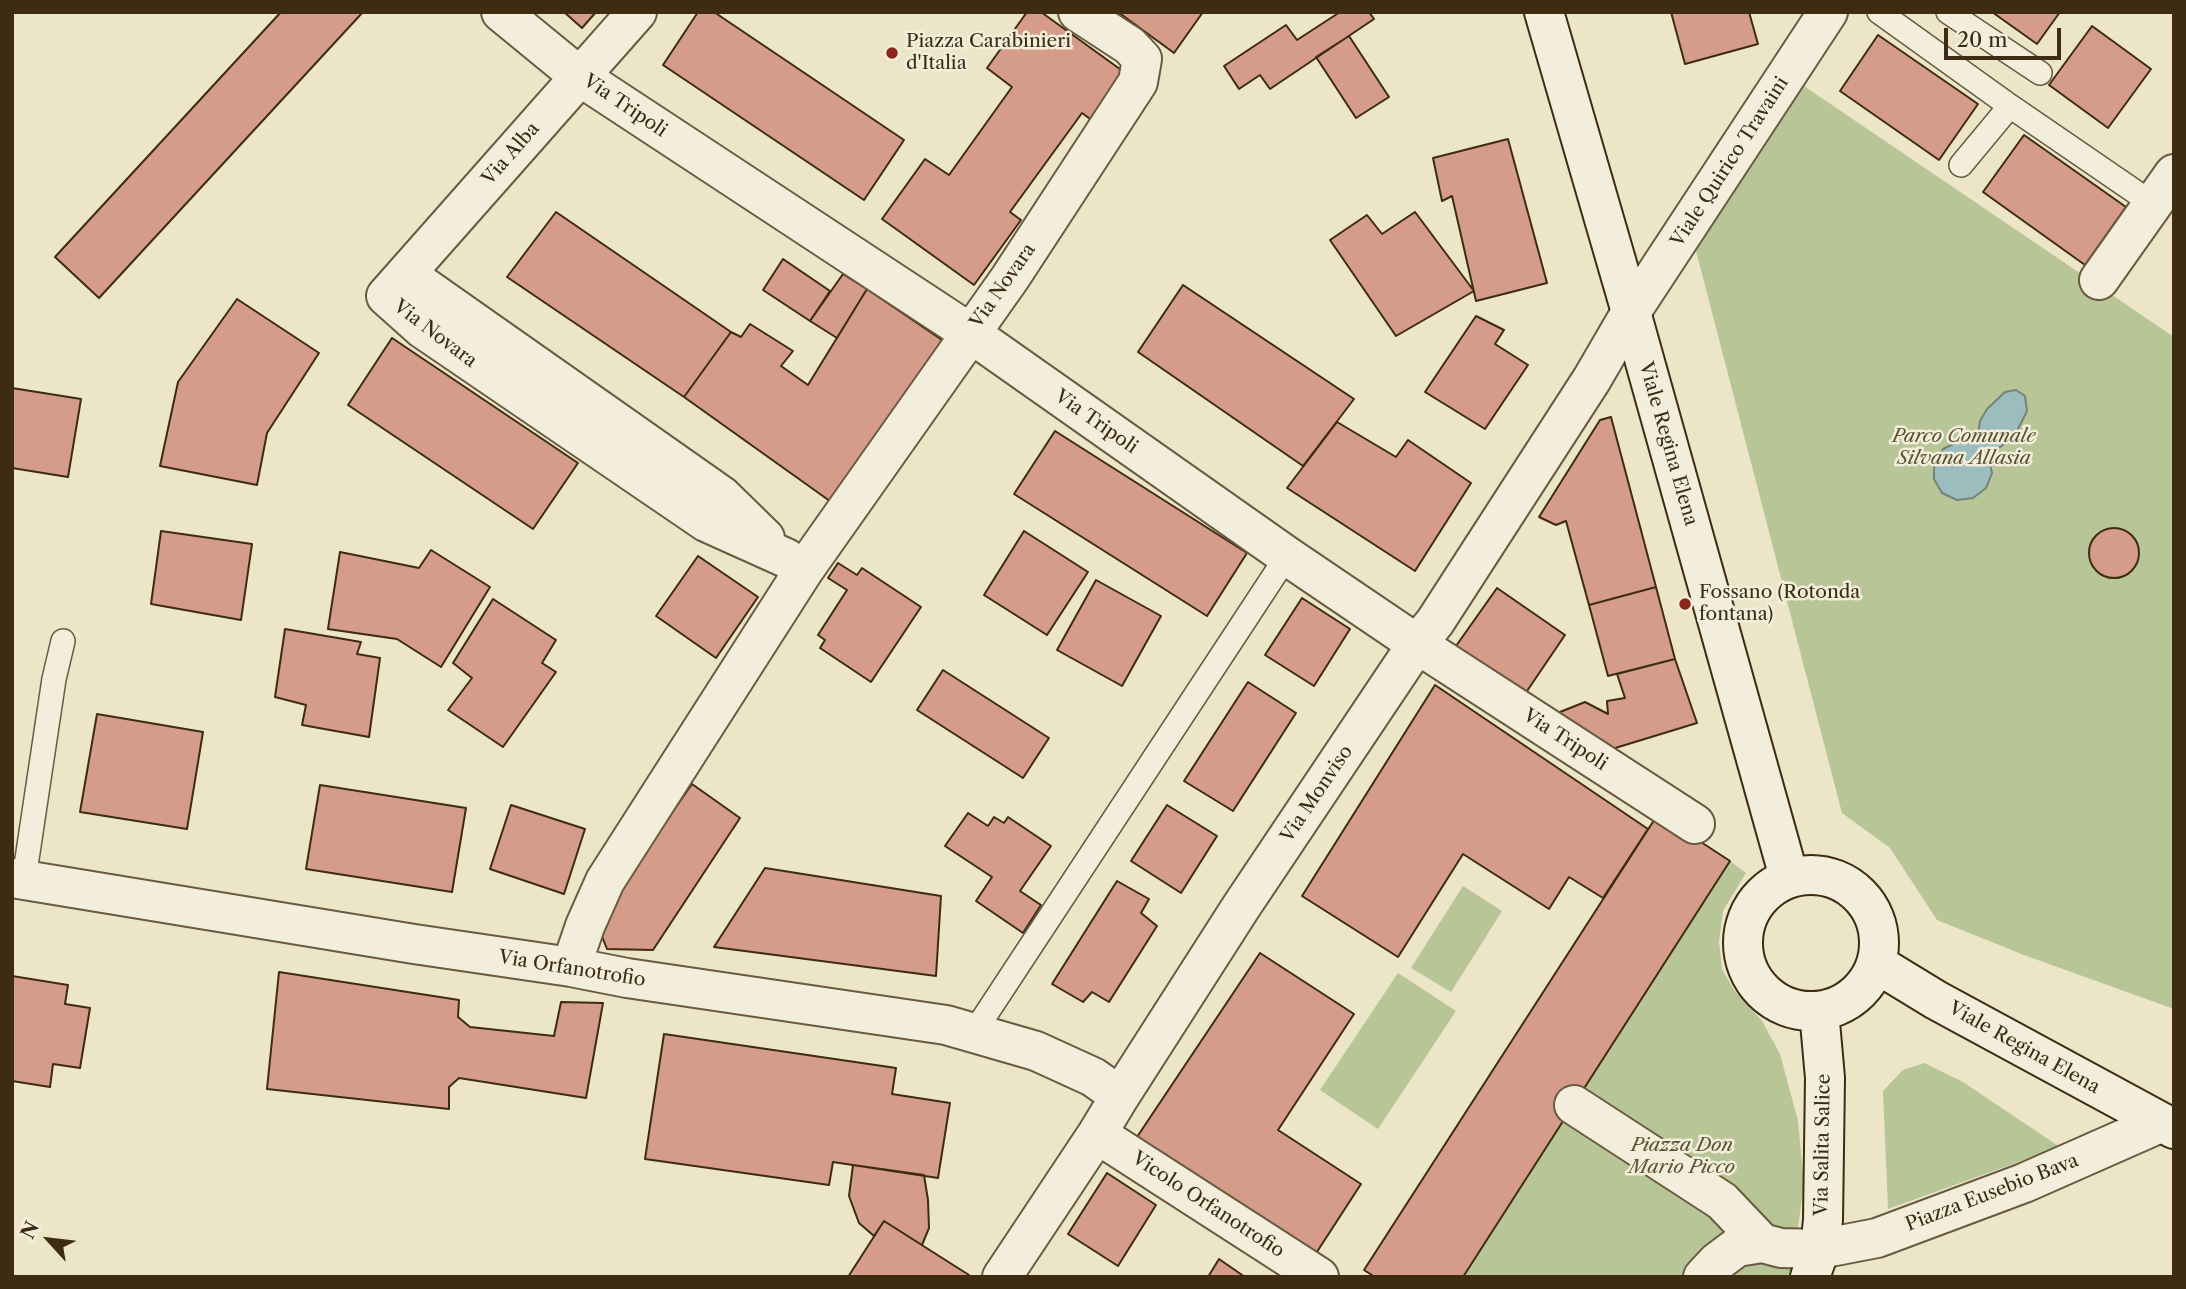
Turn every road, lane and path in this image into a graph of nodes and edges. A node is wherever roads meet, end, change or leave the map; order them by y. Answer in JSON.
{"nodes":[{"id":1,"x":501,"y":12,"type":"edge"},
{"id":2,"x":637,"y":12,"type":"edge"},
{"id":3,"x":1078,"y":12,"type":"edge"},
{"id":4,"x":1544,"y":12,"type":"edge"},
{"id":5,"x":1828,"y":12,"type":"edge"},
{"id":6,"x":1879,"y":12,"type":"edge"},
{"id":7,"x":1948,"y":12,"type":"edge"},
{"id":8,"x":2040,"y":74,"type":"dead end"},
{"id":9,"x":579,"y":76,"type":"junction"},
{"id":10,"x":2010,"y":106,"type":"junction"},
{"id":11,"x":1961,"y":165,"type":"dead end"},
{"id":12,"x":2163,"y":189,"type":"edge"},
{"id":13,"x":2099,"y":279,"type":"dead end"},
{"id":14,"x":396,"y":285,"type":"joint"},
{"id":15,"x":1631,"y":312,"type":"junction"},
{"id":16,"x":970,"y":333,"type":"junction"},
{"id":17,"x":1287,"y":556,"type":"junction"},
{"id":18,"x":795,"y":564,"type":"junction"},
{"id":19,"x":63,"y":641,"type":"dead end"},
{"id":20,"x":1417,"y":645,"type":"junction"},
{"id":21,"x":1695,"y":824,"type":"dead end"},
{"id":22,"x":1788,"y":877,"type":"junction"},
{"id":23,"x":18,"y":879,"type":"edge"},
{"id":24,"x":1877,"y":964,"type":"junction"},
{"id":25,"x":571,"y":967,"type":"junction"},
{"id":26,"x":1819,"y":1011,"type":"junction"},
{"id":27,"x":973,"y":1034,"type":"junction"},
{"id":28,"x":1120,"y":1096,"type":"junction"},
{"id":29,"x":1574,"y":1105,"type":"dead end"},
{"id":30,"x":2167,"y":1126,"type":"edge"},
{"id":31,"x":1097,"y":1133,"type":"junction"},
{"id":32,"x":1762,"y":1243,"type":"junction"},
{"id":33,"x":1815,"y":1263,"type":"edge"},
{"id":34,"x":1002,"y":1277,"type":"edge"},
{"id":35,"x":1319,"y":1277,"type":"edge"},
{"id":36,"x":1703,"y":1277,"type":"edge"}],
"edges":[{"from":1,"to":9,"type":"street","name":"Via Tripoli"},
{"from":2,"to":9,"type":"street","name":"Via Alba"},
{"from":3,"to":16,"type":"street","name":"Via Novara"},
{"from":4,"to":15,"type":"street","name":"Viale Regina Elena"},
{"from":5,"to":15,"type":"street","name":"Viale Quirico Travaini"},
{"from":6,"to":10,"type":"lane"},
{"from":7,"to":8,"type":"lane"},
{"from":9,"to":14,"type":"street","name":"Via Alba"},
{"from":9,"to":16,"type":"street","name":"Via Tripoli"},
{"from":10,"to":11,"type":"lane"},
{"from":10,"to":12,"type":"lane"},
{"from":12,"to":13,"type":"street"},
{"from":14,"to":18,"type":"street","name":"Via Novara"},
{"from":15,"to":20,"type":"street","name":"Via Monviso"},
{"from":15,"to":22,"type":"street","name":"Viale Regina Elena"},
{"from":16,"to":17,"type":"street","name":"Via Tripoli"},
{"from":16,"to":18,"type":"street","name":"Via Novara"},
{"from":17,"to":20,"type":"street","name":"Via Tripoli"},
{"from":17,"to":27,"type":"lane"},
{"from":18,"to":25,"type":"street","name":"Via Novara"},
{"from":19,"to":23,"type":"lane"},
{"from":20,"to":21,"type":"street","name":"Via Tripoli"},
{"from":20,"to":28,"type":"street","name":"Via Monviso"},
{"from":22,"to":24,"type":"street"},
{"from":22,"to":26,"type":"street"},
{"from":23,"to":25,"type":"street","name":"Via Orfanotrofio"},
{"from":24,"to":26,"type":"street"},
{"from":24,"to":30,"type":"street","name":"Viale Regina Elena"},
{"from":25,"to":27,"type":"street","name":"Via Orfanotrofio"},
{"from":26,"to":33,"type":"street","name":"Via Salita Salice"},
{"from":27,"to":28,"type":"street","name":"Via Orfanotrofio"},
{"from":28,"to":31,"type":"street","name":"Via Monviso"},
{"from":29,"to":32,"type":"street"},
{"from":30,"to":33,"type":"street","name":"Piazza Eusebio Bava"},
{"from":31,"to":34,"type":"street","name":"Via Monviso"},
{"from":31,"to":35,"type":"street","name":"Vicolo Orfanotrofio"},
{"from":32,"to":33,"type":"street"},
{"from":32,"to":36,"type":"street"}]}
